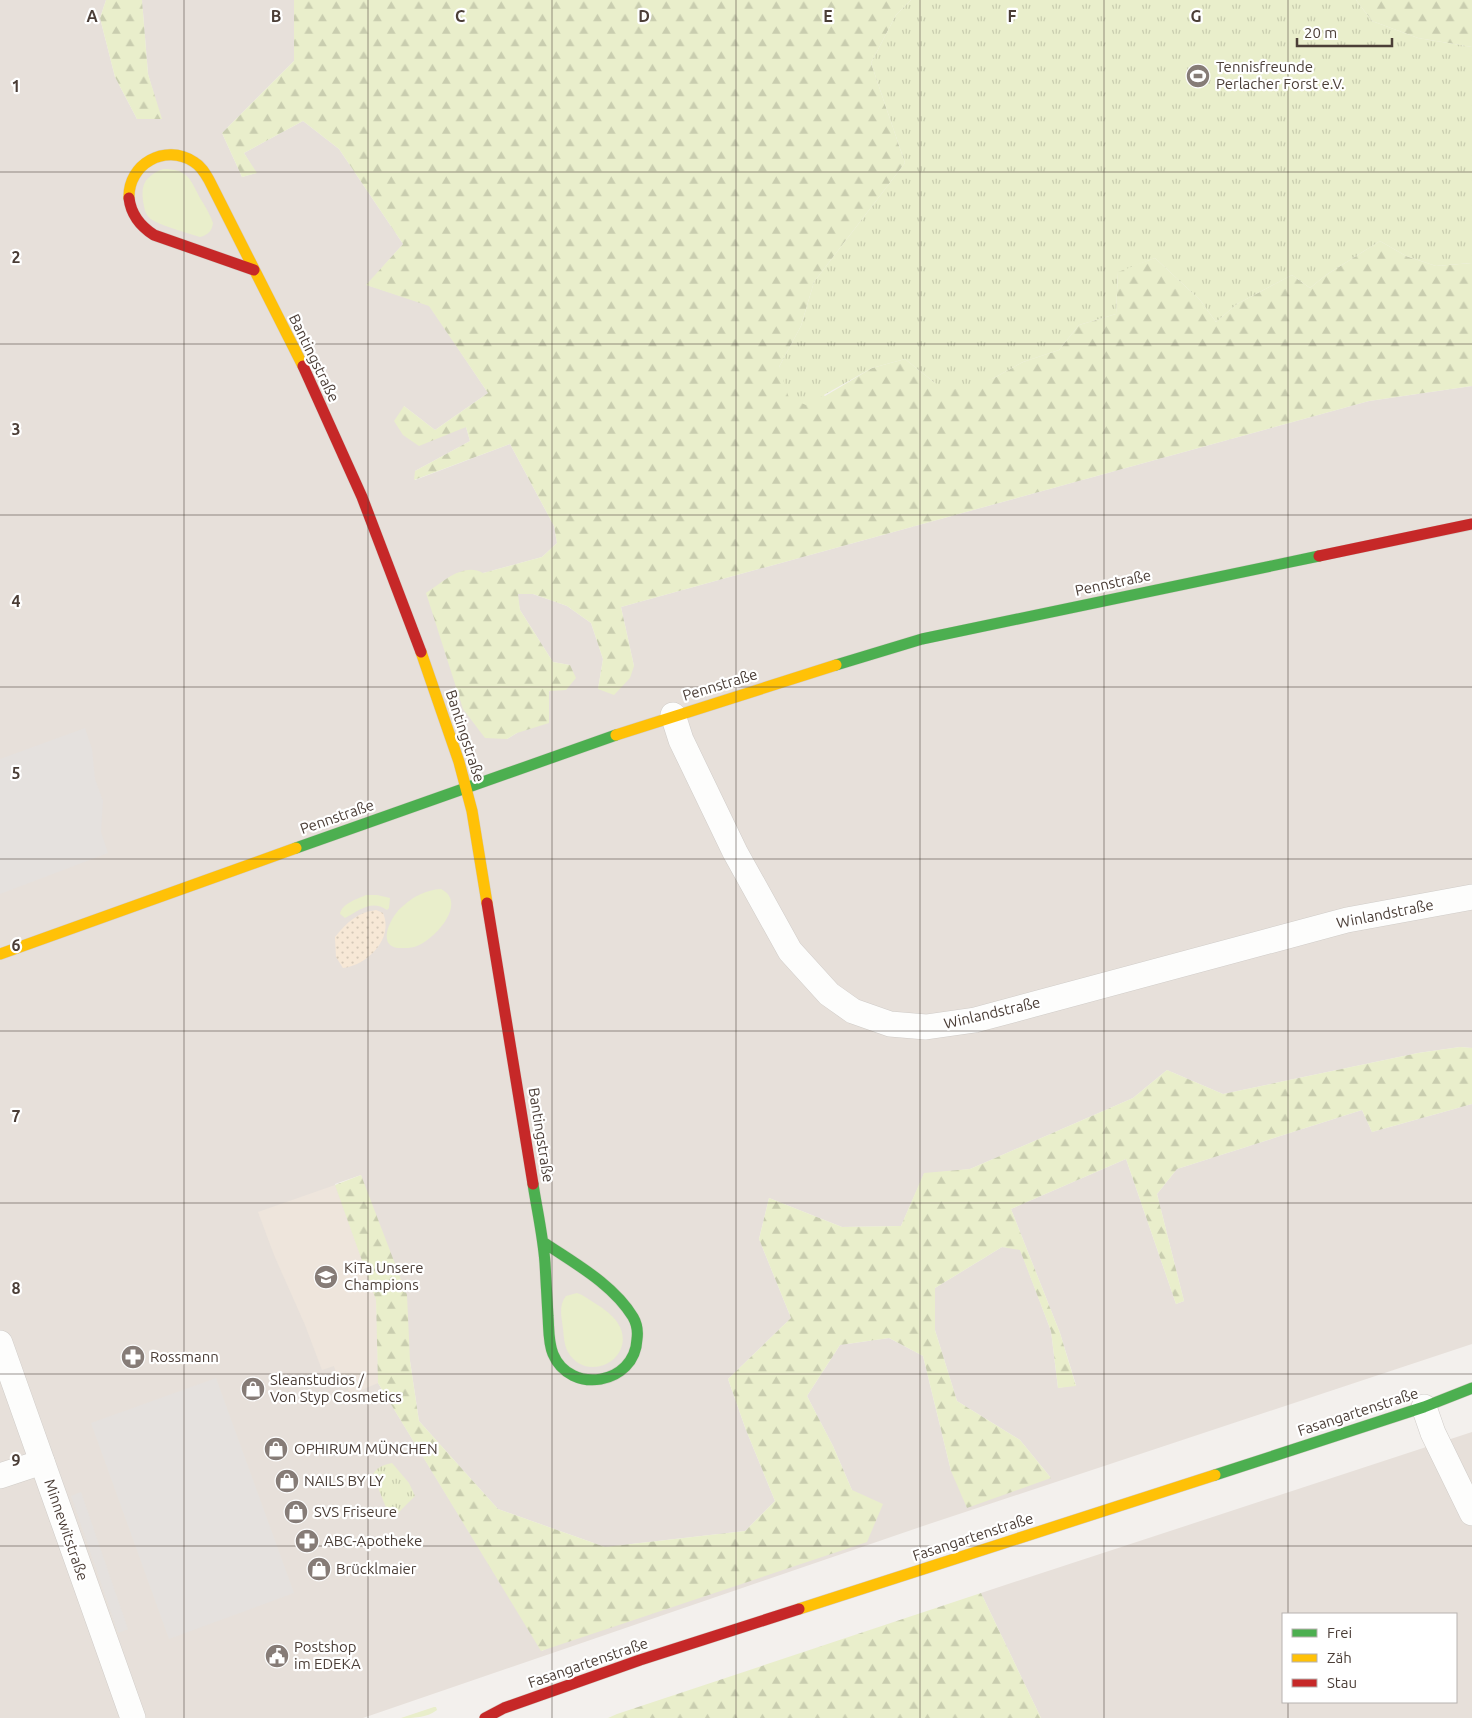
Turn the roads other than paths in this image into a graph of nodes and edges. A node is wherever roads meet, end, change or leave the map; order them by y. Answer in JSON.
{"nodes":[{"id":1,"x":254,"y":270,"type":"junction"},
{"id":2,"x":1472,"y":524,"type":"edge"},
{"id":3,"x":673,"y":715,"type":"junction"},
{"id":4,"x":466,"y":786,"type":"junction"},
{"id":5,"x":1472,"y":897,"type":"edge"},
{"id":6,"x":0,"y":954,"type":"edge"},
{"id":7,"x":543,"y":1242,"type":"junction"},
{"id":8,"x":0,"y":1343,"type":"edge"},
{"id":9,"x":1472,"y":1388,"type":"edge"},
{"id":10,"x":1424,"y":1407,"type":"junction"},
{"id":11,"x":42,"y":1462,"type":"junction"},
{"id":12,"x":0,"y":1476,"type":"edge"},
{"id":13,"x":1472,"y":1513,"type":"edge"},
{"id":14,"x":133,"y":1718,"type":"edge"},
{"id":15,"x":485,"y":1718,"type":"edge"}],
"edges":[{"from":1,"to":1,"type":"street","name":"Bantingstraße"},
{"from":1,"to":4,"type":"street","name":"Bantingstraße"},
{"from":2,"to":3,"type":"street","name":"Pennstraße"},
{"from":3,"to":4,"type":"street","name":"Pennstraße"},
{"from":3,"to":5,"type":"street","name":"Winlandstraße"},
{"from":4,"to":6,"type":"street","name":"Pennstraße"},
{"from":4,"to":7,"type":"street","name":"Bantingstraße"},
{"from":7,"to":7,"type":"street","name":"Bantingstraße"},
{"from":8,"to":11,"type":"street","name":"Minnewitstraße"},
{"from":9,"to":10,"type":"street","name":"Fasangartenstraße"},
{"from":10,"to":13,"type":"street"},
{"from":10,"to":15,"type":"street","name":"Fasangartenstraße"},
{"from":11,"to":12,"type":"street"},
{"from":11,"to":14,"type":"street","name":"Minnewitstraße"}]}
